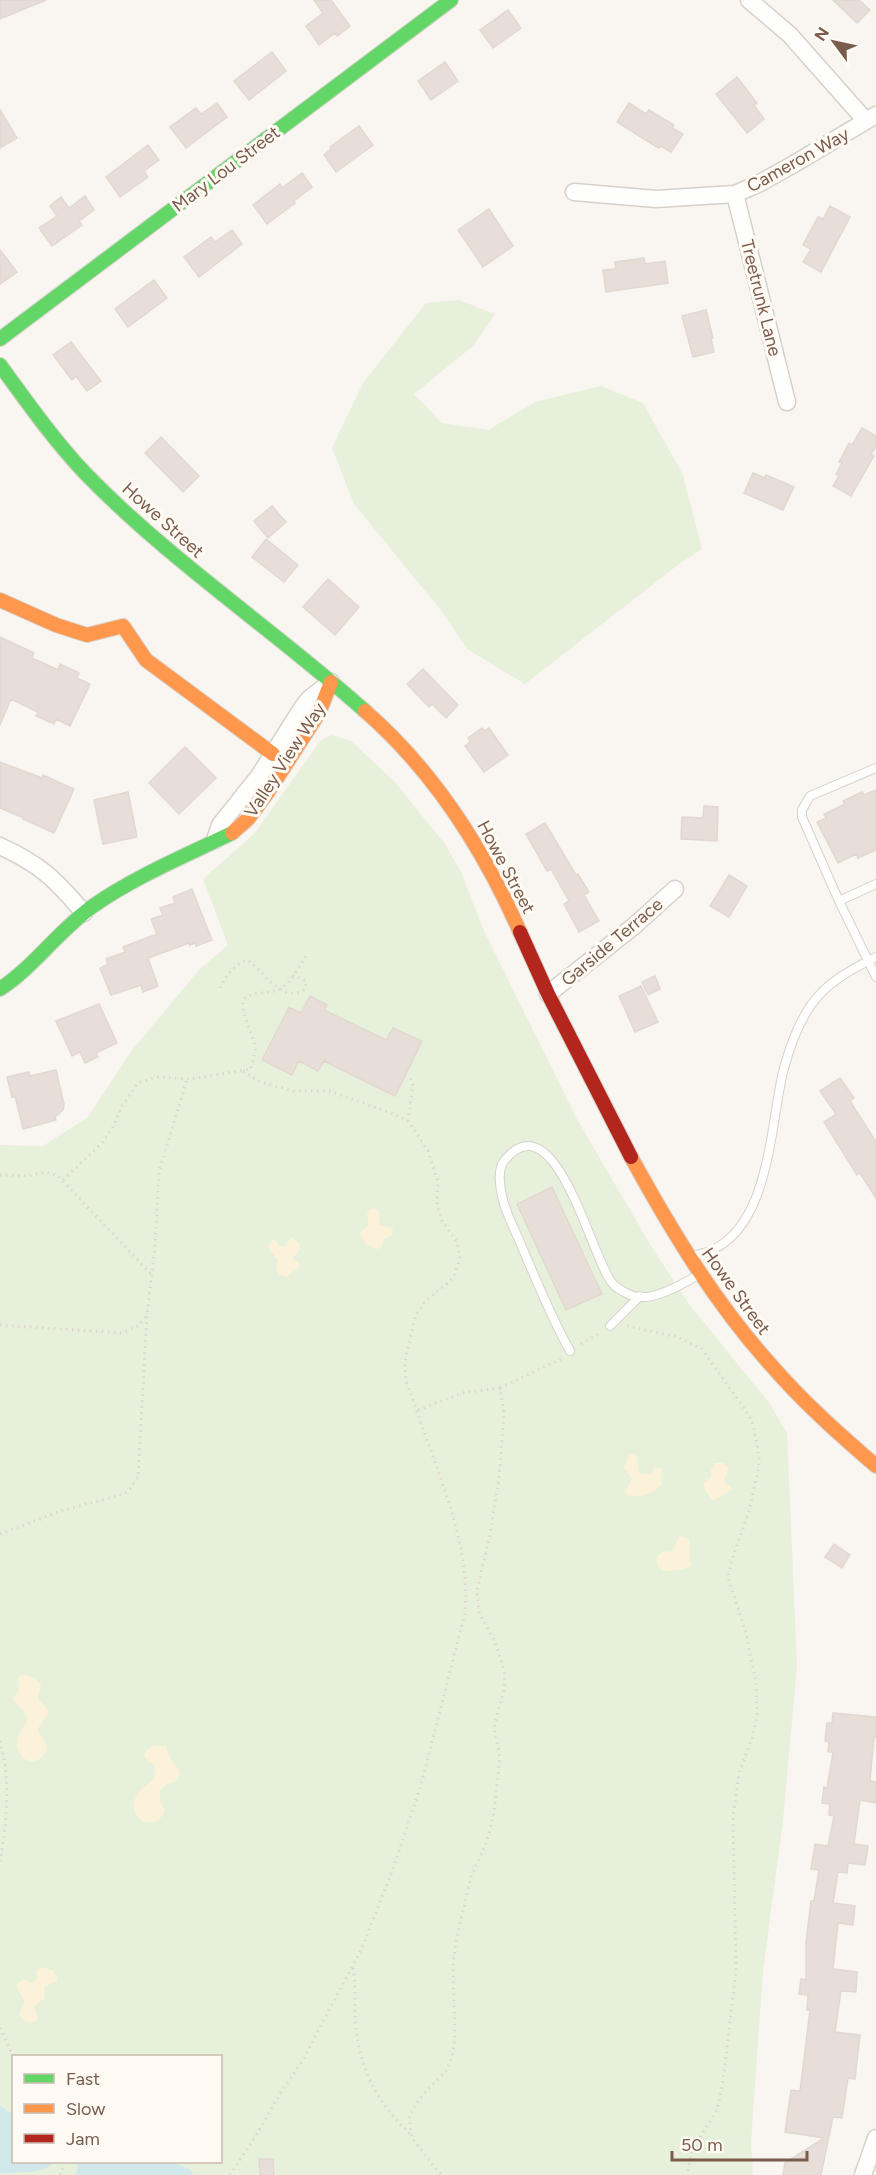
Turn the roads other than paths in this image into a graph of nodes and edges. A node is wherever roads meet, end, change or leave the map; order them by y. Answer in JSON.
{"nodes":[{"id":1,"x":451,"y":0,"type":"edge"},
{"id":2,"x":749,"y":0,"type":"edge"},
{"id":3,"x":871,"y":118,"type":"edge"},
{"id":4,"x":574,"y":192,"type":"dead end"},
{"id":5,"x":735,"y":194,"type":"junction"},
{"id":6,"x":0,"y":339,"type":"edge"},
{"id":7,"x":0,"y":366,"type":"edge"},
{"id":8,"x":787,"y":402,"type":"dead end"},
{"id":9,"x":0,"y":600,"type":"edge"},
{"id":10,"x":332,"y":681,"type":"junction"},
{"id":11,"x":281,"y":751,"type":"junction"},
{"id":12,"x":876,"y":768,"type":"edge"},
{"id":13,"x":215,"y":840,"type":"joint"},
{"id":14,"x":0,"y":846,"type":"edge"},
{"id":15,"x":876,"y":884,"type":"edge"},
{"id":16,"x":675,"y":889,"type":"dead end"},
{"id":17,"x":840,"y":900,"type":"junction"},
{"id":18,"x":84,"y":914,"type":"junction"},
{"id":19,"x":872,"y":958,"type":"edge"},
{"id":20,"x":876,"y":977,"type":"edge"},
{"id":21,"x":0,"y":988,"type":"edge"},
{"id":22,"x":548,"y":994,"type":"junction"},
{"id":23,"x":690,"y":1257,"type":"junction"},
{"id":24,"x":701,"y":1274,"type":"junction"},
{"id":25,"x":640,"y":1296,"type":"junction"},
{"id":26,"x":610,"y":1326,"type":"road end"},
{"id":27,"x":570,"y":1351,"type":"road end"},
{"id":28,"x":876,"y":1466,"type":"edge"},
{"id":29,"x":876,"y":2138,"type":"edge"},
{"id":30,"x":863,"y":2175,"type":"edge"}],
"edges":[{"from":1,"to":6,"type":"main road","name":"Mary Lou Street"},
{"from":2,"to":3,"type":"street"},
{"from":3,"to":5,"type":"street","name":"Cameron Way"},
{"from":4,"to":5,"type":"street","name":"Cameron Way"},
{"from":5,"to":8,"type":"street","name":"Treetrunk Lane"},
{"from":7,"to":10,"type":"main road","name":"Howe Street"},
{"from":9,"to":11,"type":"main road"},
{"from":10,"to":11,"type":"street","name":"Valley View Way"},
{"from":10,"to":22,"type":"main road","name":"Howe Street"},
{"from":11,"to":13,"type":"street","name":"Valley View Way"},
{"from":12,"to":17,"type":"lane"},
{"from":13,"to":18,"type":"main road","name":"Valley View Way"},
{"from":14,"to":18,"type":"street"},
{"from":15,"to":17,"type":"lane"},
{"from":16,"to":22,"type":"street","name":"Garside Terrace"},
{"from":17,"to":19,"type":"lane"},
{"from":18,"to":21,"type":"main road","name":"Valley View Way"},
{"from":19,"to":20,"type":"lane"},
{"from":19,"to":23,"type":"lane"},
{"from":22,"to":23,"type":"main road","name":"Howe Street"},
{"from":23,"to":24,"type":"main road","name":"Howe Street"},
{"from":24,"to":25,"type":"lane"},
{"from":24,"to":28,"type":"main road","name":"Howe Street"},
{"from":25,"to":26,"type":"lane"},
{"from":25,"to":27,"type":"lane"},
{"from":29,"to":30,"type":"street"}]}
